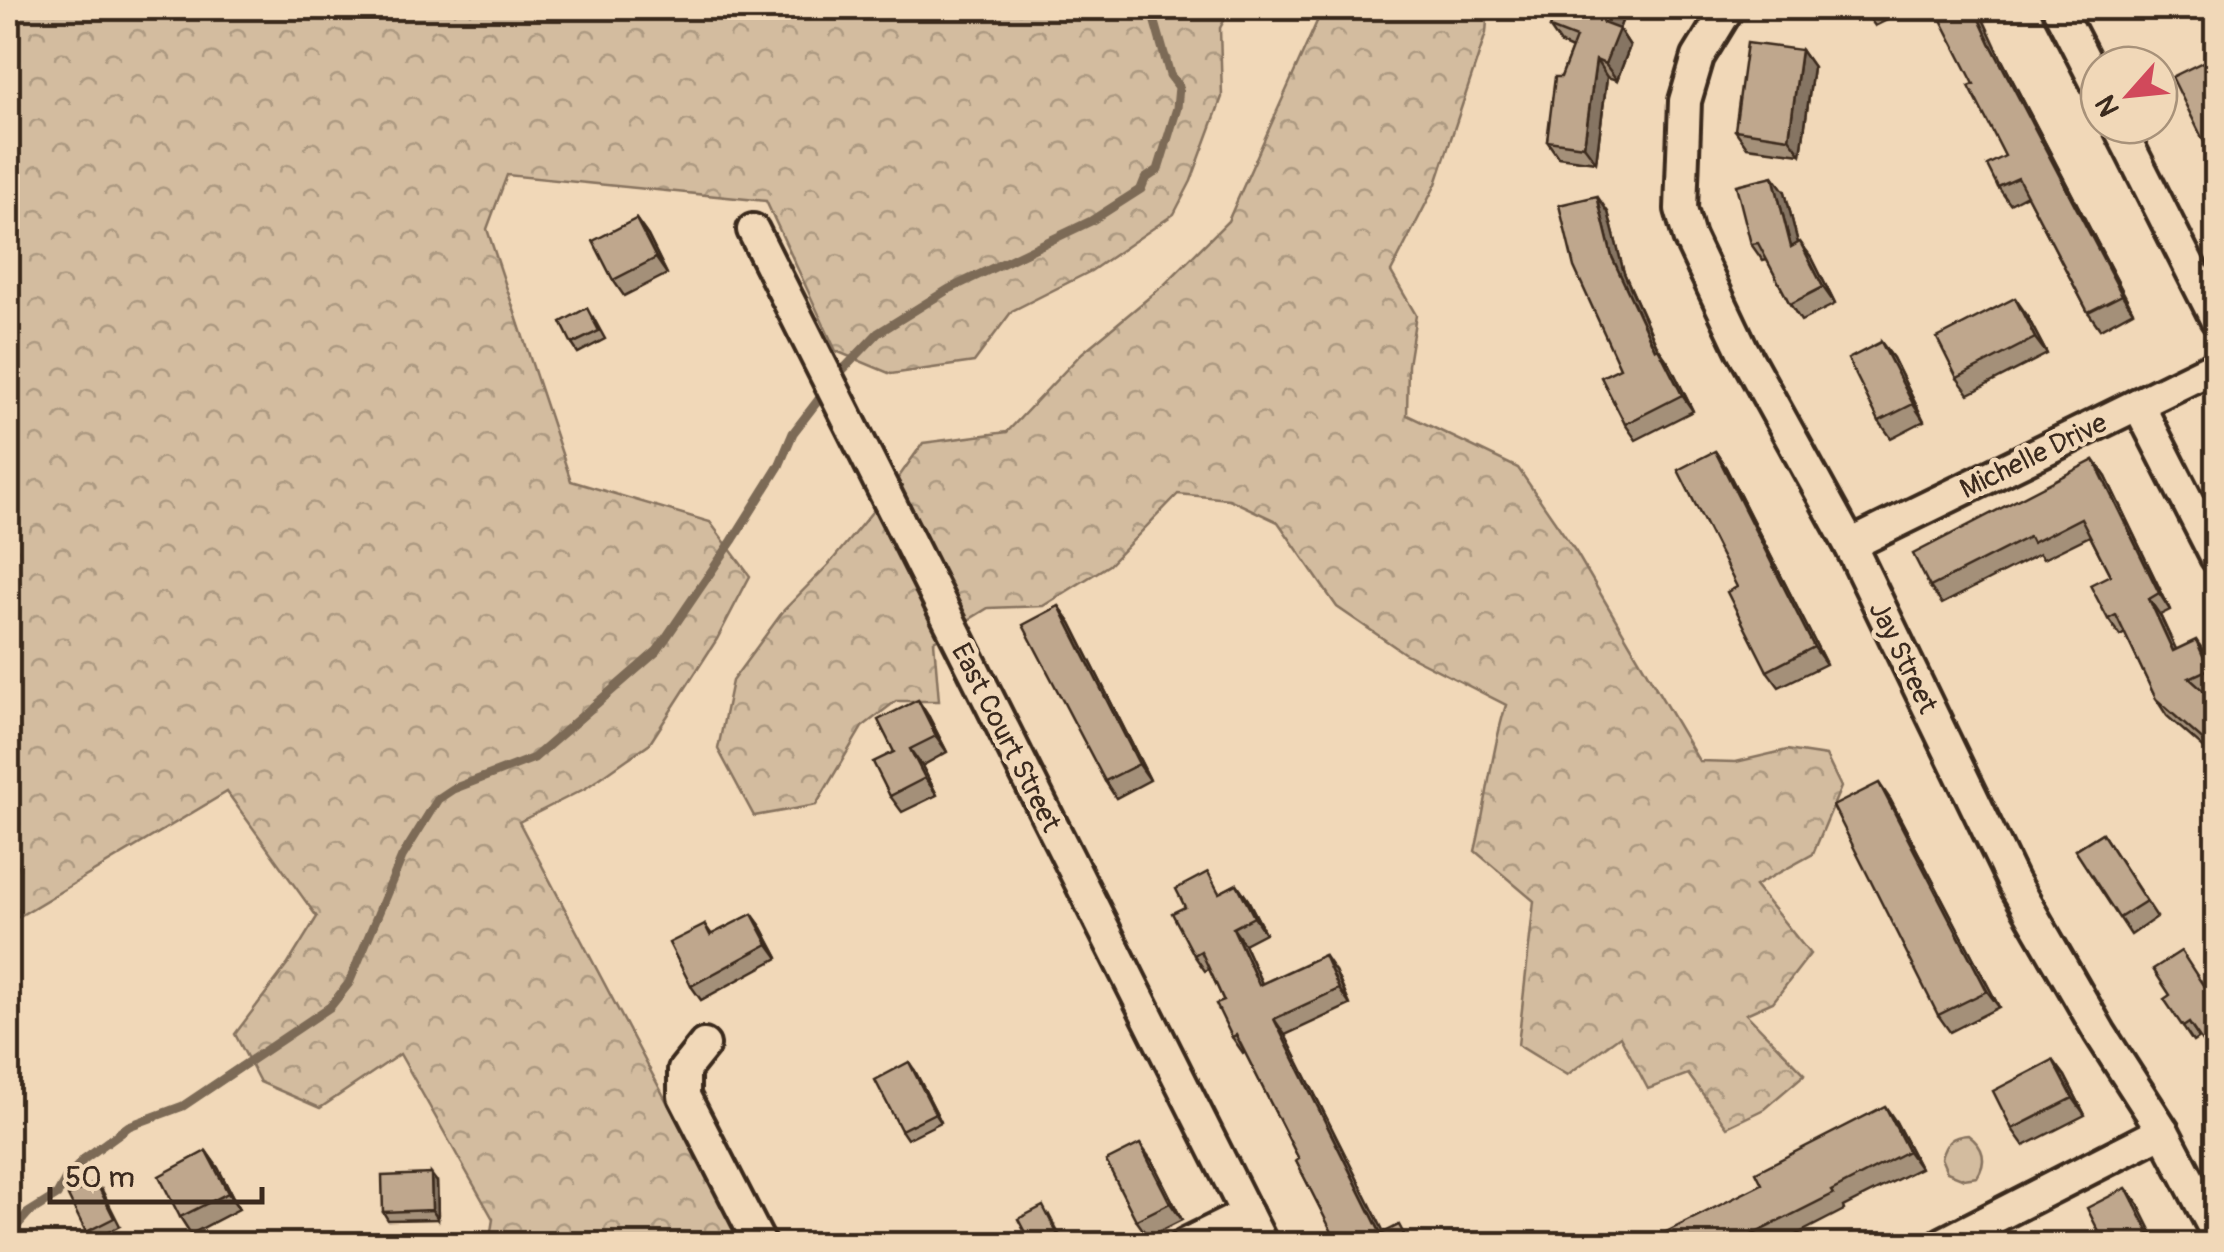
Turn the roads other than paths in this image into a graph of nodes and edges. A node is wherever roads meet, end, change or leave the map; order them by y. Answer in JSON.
{"nodes":[{"id":1,"x":1728,"y":8,"type":"edge"},
{"id":2,"x":2058,"y":8,"type":"edge"},
{"id":3,"x":2079,"y":49,"type":"edge"},
{"id":4,"x":2128,"y":145,"type":"edge"},
{"id":5,"x":753,"y":230,"type":"dead end"},
{"id":6,"x":2216,"y":319,"type":"edge"},
{"id":7,"x":2216,"y":366,"type":"edge"},
{"id":8,"x":2138,"y":404,"type":"junction"},
{"id":9,"x":1850,"y":544,"type":"junction"},
{"id":10,"x":2216,"y":557,"type":"edge"},
{"id":11,"x":704,"y":1045,"type":"dead end"},
{"id":12,"x":2164,"y":1131,"type":"junction"},
{"id":13,"x":1246,"y":1214,"type":"junction"},
{"id":14,"x":2216,"y":1232,"type":"edge"},
{"id":15,"x":760,"y":1244,"type":"edge"},
{"id":16,"x":1186,"y":1244,"type":"edge"},
{"id":17,"x":1262,"y":1244,"type":"edge"},
{"id":18,"x":1942,"y":1244,"type":"edge"}],
"edges":[{"from":1,"to":9,"type":"street","name":"Jay Street"},
{"from":2,"to":3,"type":"street"},
{"from":4,"to":6,"type":"street"},
{"from":5,"to":13,"type":"street","name":"East Court Street"},
{"from":7,"to":8,"type":"street","name":"Michelle Drive"},
{"from":8,"to":9,"type":"street","name":"Michelle Drive"},
{"from":8,"to":10,"type":"street"},
{"from":9,"to":12,"type":"street","name":"Jay Street"},
{"from":11,"to":15,"type":"street"},
{"from":12,"to":14,"type":"street","name":"Jay Street"},
{"from":12,"to":18,"type":"street"},
{"from":13,"to":16,"type":"street"},
{"from":13,"to":17,"type":"street","name":"East Court Street"}]}
